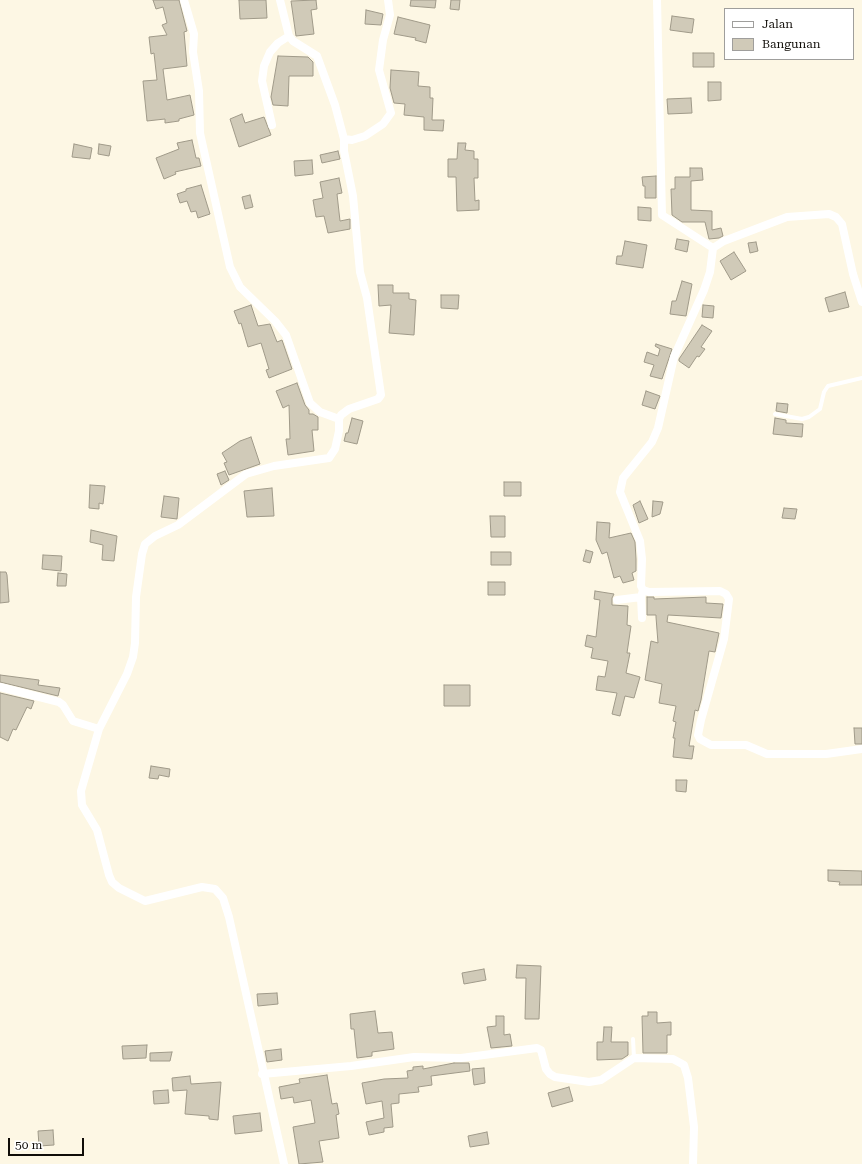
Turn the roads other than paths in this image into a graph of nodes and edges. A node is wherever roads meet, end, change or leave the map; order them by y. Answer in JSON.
{"nodes":[{"id":1,"x":184,"y":0,"type":"edge"},
{"id":2,"x":280,"y":0,"type":"edge"},
{"id":3,"x":388,"y":0,"type":"edge"},
{"id":4,"x":657,"y":0,"type":"edge"},
{"id":5,"x":288,"y":36,"type":"junction"},
{"id":6,"x":272,"y":125,"type":"dead end"},
{"id":7,"x":344,"y":139,"type":"junction"},
{"id":8,"x":713,"y":248,"type":"junction"},
{"id":9,"x":862,"y":302,"type":"edge"},
{"id":10,"x":862,"y":378,"type":"edge"},
{"id":11,"x":775,"y":414,"type":"dead end"},
{"id":12,"x":338,"y":419,"type":"junction"},
{"id":13,"x":642,"y":593,"type":"junction"},
{"id":14,"x":617,"y":600,"type":"dead end"},
{"id":15,"x":642,"y":618,"type":"dead end"},
{"id":16,"x":0,"y":687,"type":"edge"},
{"id":17,"x":99,"y":729,"type":"junction"},
{"id":18,"x":862,"y":749,"type":"edge"},
{"id":19,"x":633,"y":1039,"type":"dead end"},
{"id":20,"x":634,"y":1058,"type":"junction"},
{"id":21,"x":262,"y":1074,"type":"junction"},
{"id":22,"x":284,"y":1164,"type":"edge"},
{"id":23,"x":693,"y":1164,"type":"edge"}],
"edges":[{"from":1,"to":12,"type":"street"},
{"from":2,"to":5,"type":"street"},
{"from":3,"to":7,"type":"street"},
{"from":4,"to":8,"type":"street"},
{"from":5,"to":6,"type":"street"},
{"from":5,"to":7,"type":"street"},
{"from":7,"to":12,"type":"street"},
{"from":8,"to":9,"type":"street"},
{"from":8,"to":13,"type":"street"},
{"from":10,"to":11,"type":"lane"},
{"from":12,"to":17,"type":"street"},
{"from":13,"to":14,"type":"street"},
{"from":13,"to":15,"type":"street"},
{"from":13,"to":18,"type":"street"},
{"from":16,"to":17,"type":"street"},
{"from":17,"to":21,"type":"street"},
{"from":19,"to":20,"type":"lane"},
{"from":20,"to":21,"type":"street"},
{"from":20,"to":23,"type":"street"},
{"from":21,"to":22,"type":"street"}]}
